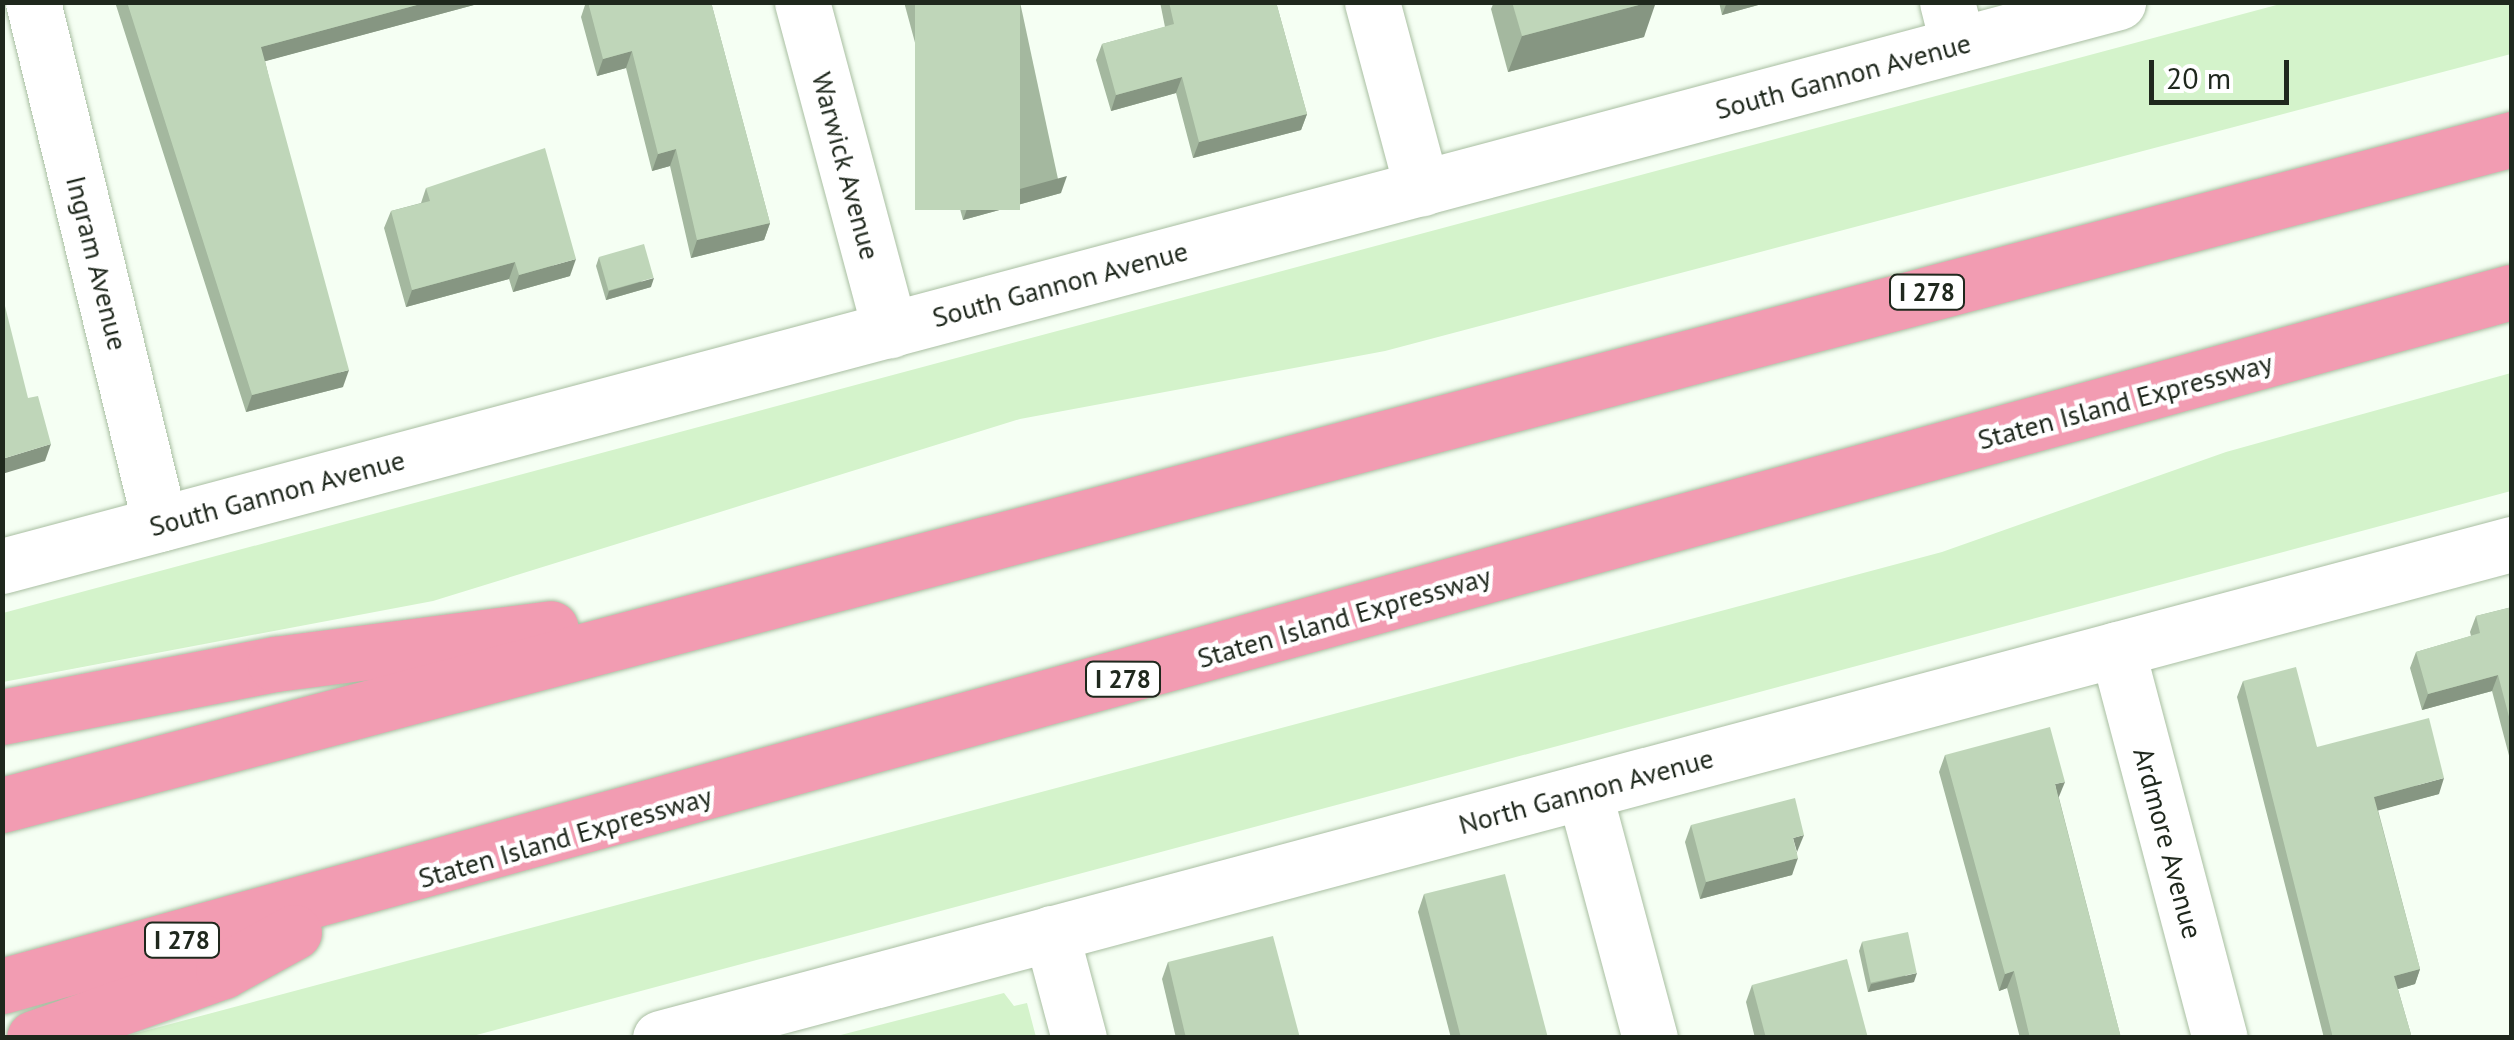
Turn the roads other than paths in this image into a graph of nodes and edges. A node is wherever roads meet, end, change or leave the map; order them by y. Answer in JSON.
{"nodes":[{"id":1,"x":32,"y":2,"type":"edge"},
{"id":2,"x":802,"y":2,"type":"edge"},
{"id":3,"x":1372,"y":2,"type":"edge"},
{"id":4,"x":2118,"y":2,"type":"edge"},
{"id":5,"x":1953,"y":24,"type":"edge"},
{"id":6,"x":2512,"y":139,"type":"edge"},
{"id":7,"x":1422,"y":188,"type":"junction"},
{"id":8,"x":2512,"y":292,"type":"edge"},
{"id":9,"x":890,"y":330,"type":"junction"},
{"id":10,"x":160,"y":524,"type":"junction"},
{"id":11,"x":2512,"y":544,"type":"edge"},
{"id":12,"x":2,"y":566,"type":"edge"},
{"id":13,"x":767,"y":600,"type":"junction"},
{"id":14,"x":2117,"y":649,"type":"junction"},
{"id":15,"x":2,"y":717,"type":"edge"},
{"id":16,"x":1584,"y":792,"type":"junction"},
{"id":17,"x":2,"y":805,"type":"edge"},
{"id":18,"x":362,"y":894,"type":"junction"},
{"id":19,"x":1051,"y":933,"type":"junction"},
{"id":20,"x":2,"y":986,"type":"edge"},
{"id":21,"x":34,"y":1038,"type":"edge"},
{"id":22,"x":660,"y":1038,"type":"edge"},
{"id":23,"x":1079,"y":1038,"type":"edge"},
{"id":24,"x":1650,"y":1038,"type":"edge"},
{"id":25,"x":2220,"y":1038,"type":"edge"}],
"edges":[{"from":1,"to":10,"type":"main road","name":"Ingram Avenue"},
{"from":2,"to":9,"type":"main road","name":"Warwick Avenue"},
{"from":3,"to":7,"type":"main road"},
{"from":4,"to":5,"type":"main road","name":"South Gannon Avenue"},
{"from":5,"to":7,"type":"main road","name":"South Gannon Avenue"},
{"from":6,"to":13,"type":"highway","number":"I 278"},
{"from":7,"to":9,"type":"main road","name":"South Gannon Avenue"},
{"from":8,"to":18,"type":"highway","name":"Staten Island Expressway","number":"I 278"},
{"from":9,"to":10,"type":"main road","name":"South Gannon Avenue"},
{"from":10,"to":12,"type":"main road","name":"South Gannon Avenue"},
{"from":11,"to":14,"type":"main road","name":"North Gannon Avenue"},
{"from":13,"to":15,"type":"highway"},
{"from":13,"to":17,"type":"highway","number":"I 278"},
{"from":14,"to":16,"type":"main road","name":"North Gannon Avenue"},
{"from":14,"to":25,"type":"main road","name":"Ardmore Avenue"},
{"from":16,"to":19,"type":"main road","name":"North Gannon Avenue"},
{"from":16,"to":24,"type":"main road"},
{"from":18,"to":20,"type":"highway","name":"Staten Island Expressway","number":"I 278"},
{"from":18,"to":21,"type":"highway"},
{"from":19,"to":22,"type":"main road","name":"North Gannon Avenue"},
{"from":19,"to":23,"type":"main road"}]}
